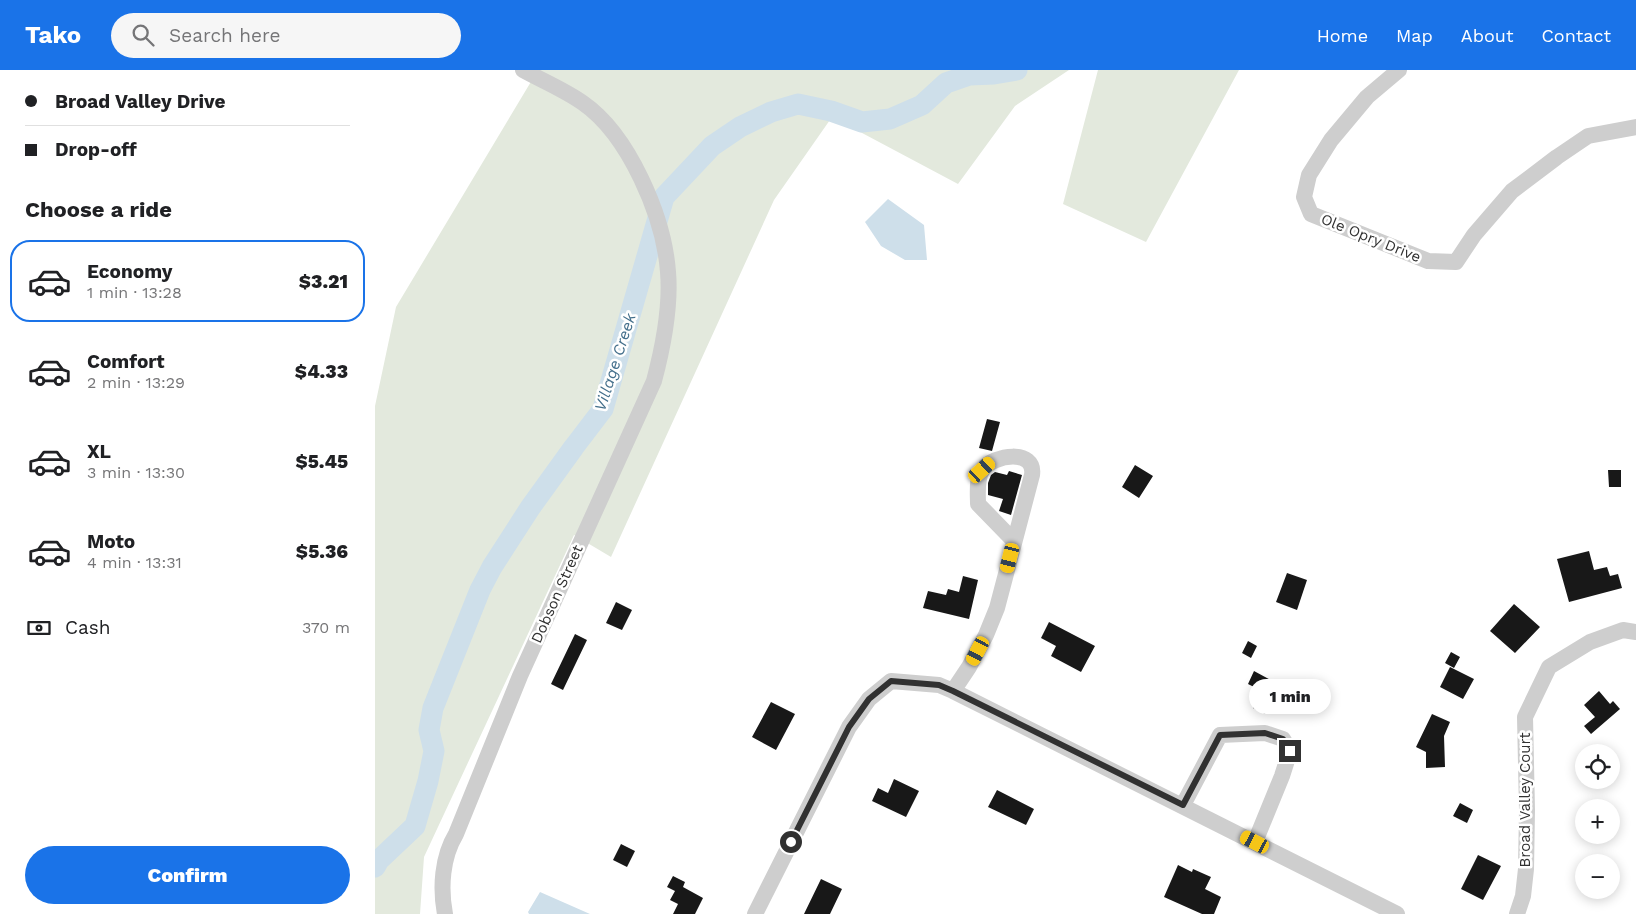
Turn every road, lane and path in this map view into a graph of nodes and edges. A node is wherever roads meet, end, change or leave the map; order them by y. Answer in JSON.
{"nodes":[{"id":1,"x":523,"y":70,"type":"edge"},
{"id":2,"x":1399,"y":70,"type":"edge"},
{"id":3,"x":1636,"y":127,"type":"edge"},
{"id":4,"x":1014,"y":541,"type":"junction"},
{"id":5,"x":1636,"y":632,"type":"edge"},
{"id":6,"x":953,"y":691,"type":"junction"},
{"id":7,"x":1183,"y":805,"type":"junction"},
{"id":8,"x":1255,"y":842,"type":"junction"},
{"id":9,"x":445,"y":914,"type":"edge"},
{"id":10,"x":755,"y":914,"type":"edge"},
{"id":11,"x":1397,"y":914,"type":"edge"},
{"id":12,"x":1517,"y":914,"type":"edge"}],
"edges":[{"from":1,"to":9,"type":"street","name":"Dobson Street"},
{"from":2,"to":3,"type":"street","name":"Ole Opry Drive"},
{"from":4,"to":4,"type":"street"},
{"from":4,"to":6,"type":"street"},
{"from":5,"to":12,"type":"street","name":"Broad Valley Court"},
{"from":6,"to":7,"type":"street"},
{"from":6,"to":10,"type":"street"},
{"from":7,"to":8,"type":"street"},
{"from":7,"to":8,"type":"street"},
{"from":8,"to":11,"type":"street"}]}
